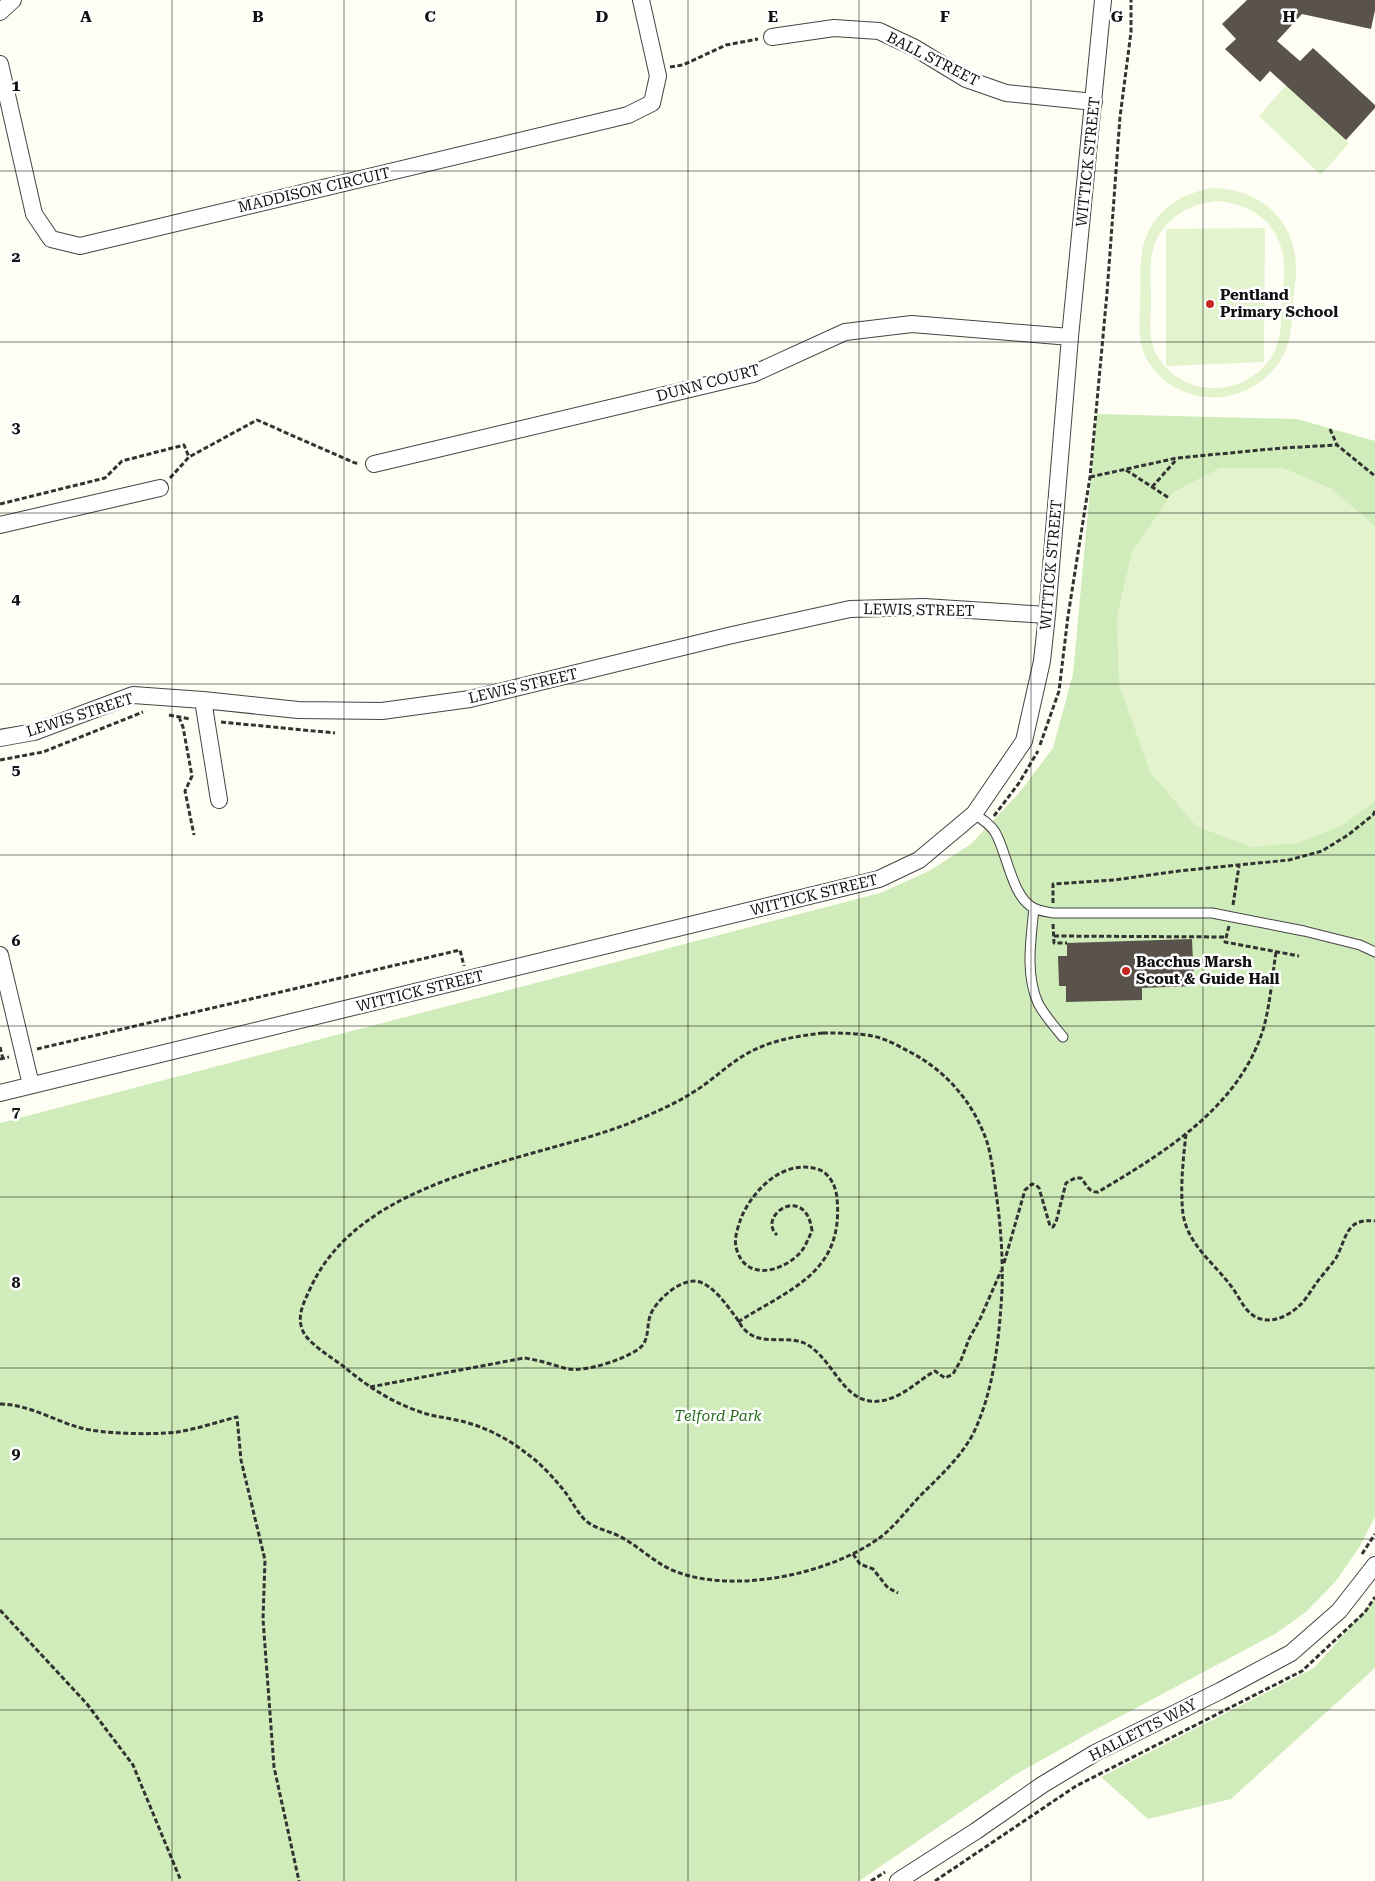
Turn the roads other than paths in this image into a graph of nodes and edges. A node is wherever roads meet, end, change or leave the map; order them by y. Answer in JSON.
{"nodes":[{"id":1,"x":13,"y":0,"type":"edge"},
{"id":2,"x":642,"y":0,"type":"edge"},
{"id":3,"x":1104,"y":0,"type":"edge"},
{"id":4,"x":0,"y":12,"type":"edge"},
{"id":5,"x":772,"y":37,"type":"road end"},
{"id":6,"x":0,"y":64,"type":"edge"},
{"id":7,"x":1094,"y":102,"type":"junction"},
{"id":8,"x":1070,"y":337,"type":"junction"},
{"id":9,"x":374,"y":464,"type":"road end"},
{"id":10,"x":160,"y":488,"type":"road end"},
{"id":11,"x":0,"y":525,"type":"edge"},
{"id":12,"x":1047,"y":616,"type":"junction"},
{"id":13,"x":202,"y":700,"type":"junction"},
{"id":14,"x":0,"y":738,"type":"edge"},
{"id":15,"x":219,"y":800,"type":"dead end"},
{"id":16,"x":981,"y":819,"type":"junction"},
{"id":17,"x":1034,"y":908,"type":"junction"},
{"id":18,"x":1375,"y":952,"type":"edge"},
{"id":19,"x":0,"y":955,"type":"edge"},
{"id":20,"x":1064,"y":1037,"type":"dead end"},
{"id":21,"x":31,"y":1085,"type":"junction"},
{"id":22,"x":0,"y":1093,"type":"edge"},
{"id":23,"x":1375,"y":1565,"type":"edge"},
{"id":24,"x":898,"y":1881,"type":"edge"}],
"edges":[{"from":1,"to":4,"type":"street"},
{"from":2,"to":6,"type":"street","name":"MADDISON CIRCUIT"},
{"from":3,"to":7,"type":"street","name":"WITTICK STREET"},
{"from":5,"to":7,"type":"street","name":"BALL STREET"},
{"from":7,"to":8,"type":"street","name":"WITTICK STREET"},
{"from":8,"to":9,"type":"street","name":"DUNN COURT"},
{"from":8,"to":12,"type":"street","name":"WITTICK STREET"},
{"from":10,"to":11,"type":"street"},
{"from":12,"to":13,"type":"street","name":"LEWIS STREET"},
{"from":12,"to":16,"type":"street","name":"WITTICK STREET"},
{"from":13,"to":14,"type":"street","name":"LEWIS STREET"},
{"from":13,"to":15,"type":"street"},
{"from":16,"to":17,"type":"lane"},
{"from":16,"to":21,"type":"street","name":"WITTICK STREET"},
{"from":17,"to":18,"type":"lane"},
{"from":17,"to":20,"type":"lane"},
{"from":19,"to":21,"type":"street"},
{"from":21,"to":22,"type":"street","name":"WITTICK STREET"},
{"from":23,"to":24,"type":"street","name":"HALLETTS WAY"}]}
